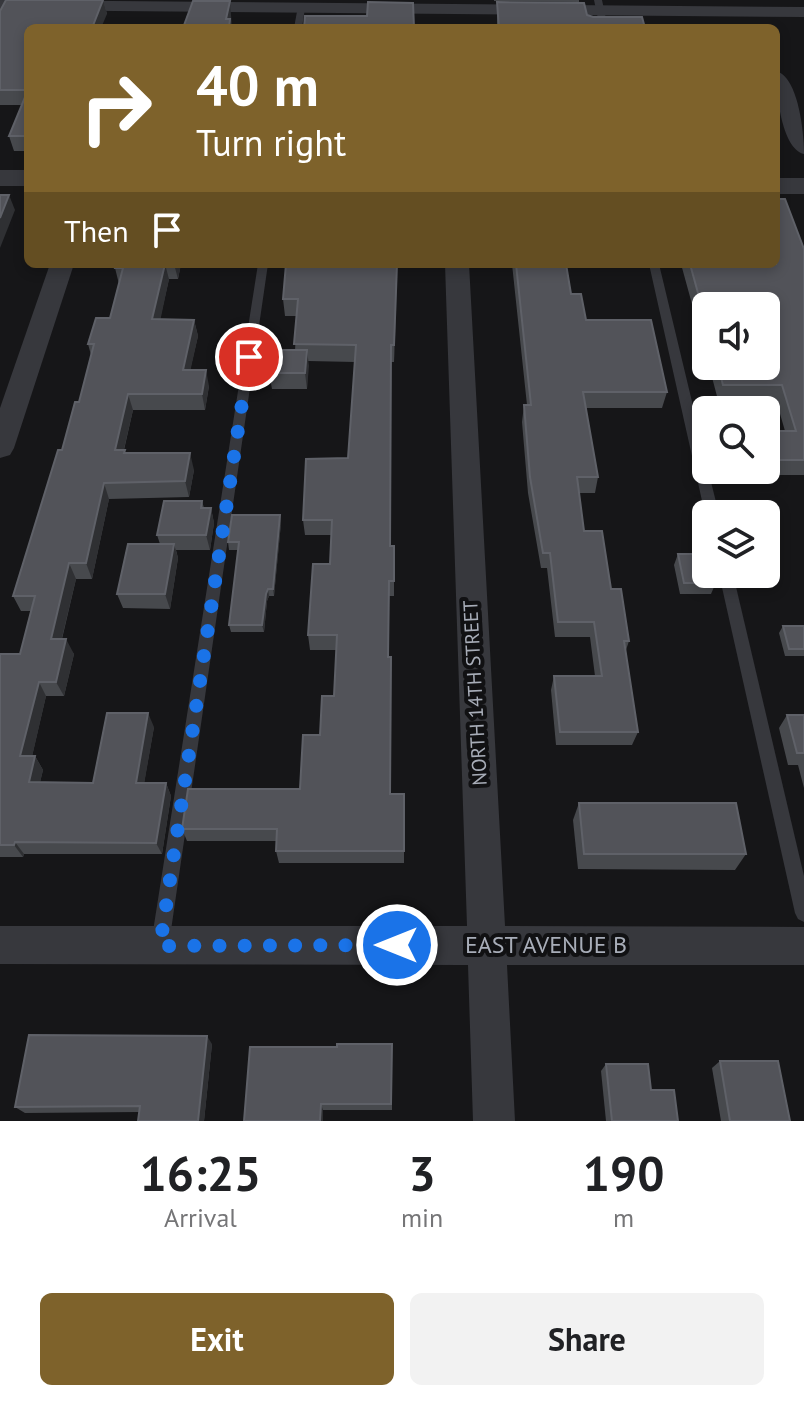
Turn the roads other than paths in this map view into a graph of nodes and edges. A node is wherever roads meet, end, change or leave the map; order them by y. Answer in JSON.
{"nodes":[{"id":1,"x":151,"y":3,"type":"edge"},
{"id":2,"x":2,"y":5,"type":"edge"},
{"id":3,"x":301,"y":8,"type":"junction"},
{"id":4,"x":451,"y":12,"type":"edge"},
{"id":5,"x":804,"y":12,"type":"edge"},
{"id":6,"x":601,"y":13,"type":"edge"},
{"id":7,"x":751,"y":13,"type":"edge"},
{"id":8,"x":144,"y":24,"type":"edge"},
{"id":9,"x":299,"y":24,"type":"edge"},
{"id":10,"x":780,"y":87,"type":"edge"},
{"id":11,"x":804,"y":148,"type":"edge"},
{"id":12,"x":0,"y":178,"type":"edge"},
{"id":13,"x":24,"y":178,"type":"edge"},
{"id":14,"x":780,"y":186,"type":"edge"},
{"id":15,"x":804,"y":186,"type":"edge"},
{"id":16,"x":61,"y":268,"type":"edge"},
{"id":17,"x":262,"y":268,"type":"edge"},
{"id":18,"x":457,"y":268,"type":"edge"},
{"id":19,"x":655,"y":268,"type":"edge"},
{"id":20,"x":0,"y":448,"type":"edge"},
{"id":21,"x":709,"y":500,"type":"edge"},
{"id":22,"x":729,"y":588,"type":"edge"},
{"id":23,"x":804,"y":913,"type":"edge"},
{"id":24,"x":486,"y":944,"type":"junction"},
{"id":25,"x":0,"y":945,"type":"edge"},
{"id":26,"x":160,"y":946,"type":"junction"},
{"id":27,"x":804,"y":946,"type":"edge"},
{"id":28,"x":494,"y":1121,"type":"edge"}],
"edges":[{"from":1,"to":2,"type":"street"},
{"from":1,"to":3,"type":"street"},
{"from":1,"to":8,"type":"street"},
{"from":3,"to":4,"type":"street"},
{"from":3,"to":9,"type":"lane"},
{"from":4,"to":6,"type":"street"},
{"from":5,"to":7,"type":"street"},
{"from":6,"to":7,"type":"street"},
{"from":10,"to":11,"type":"street"},
{"from":12,"to":13,"type":"street"},
{"from":14,"to":15,"type":"street"},
{"from":16,"to":20,"type":"street"},
{"from":17,"to":26,"type":"lane"},
{"from":18,"to":24,"type":"street","name":"NORTH 14TH STREET"},
{"from":19,"to":21,"type":"lane"},
{"from":22,"to":23,"type":"lane"},
{"from":24,"to":26,"type":"street","name":"EAST AVENUE B"},
{"from":24,"to":27,"type":"street","name":"EAST AVENUE B"},
{"from":24,"to":28,"type":"street","name":"NORTH 14TH STREET"},
{"from":25,"to":26,"type":"street","name":"EAST AVENUE B"}]}
